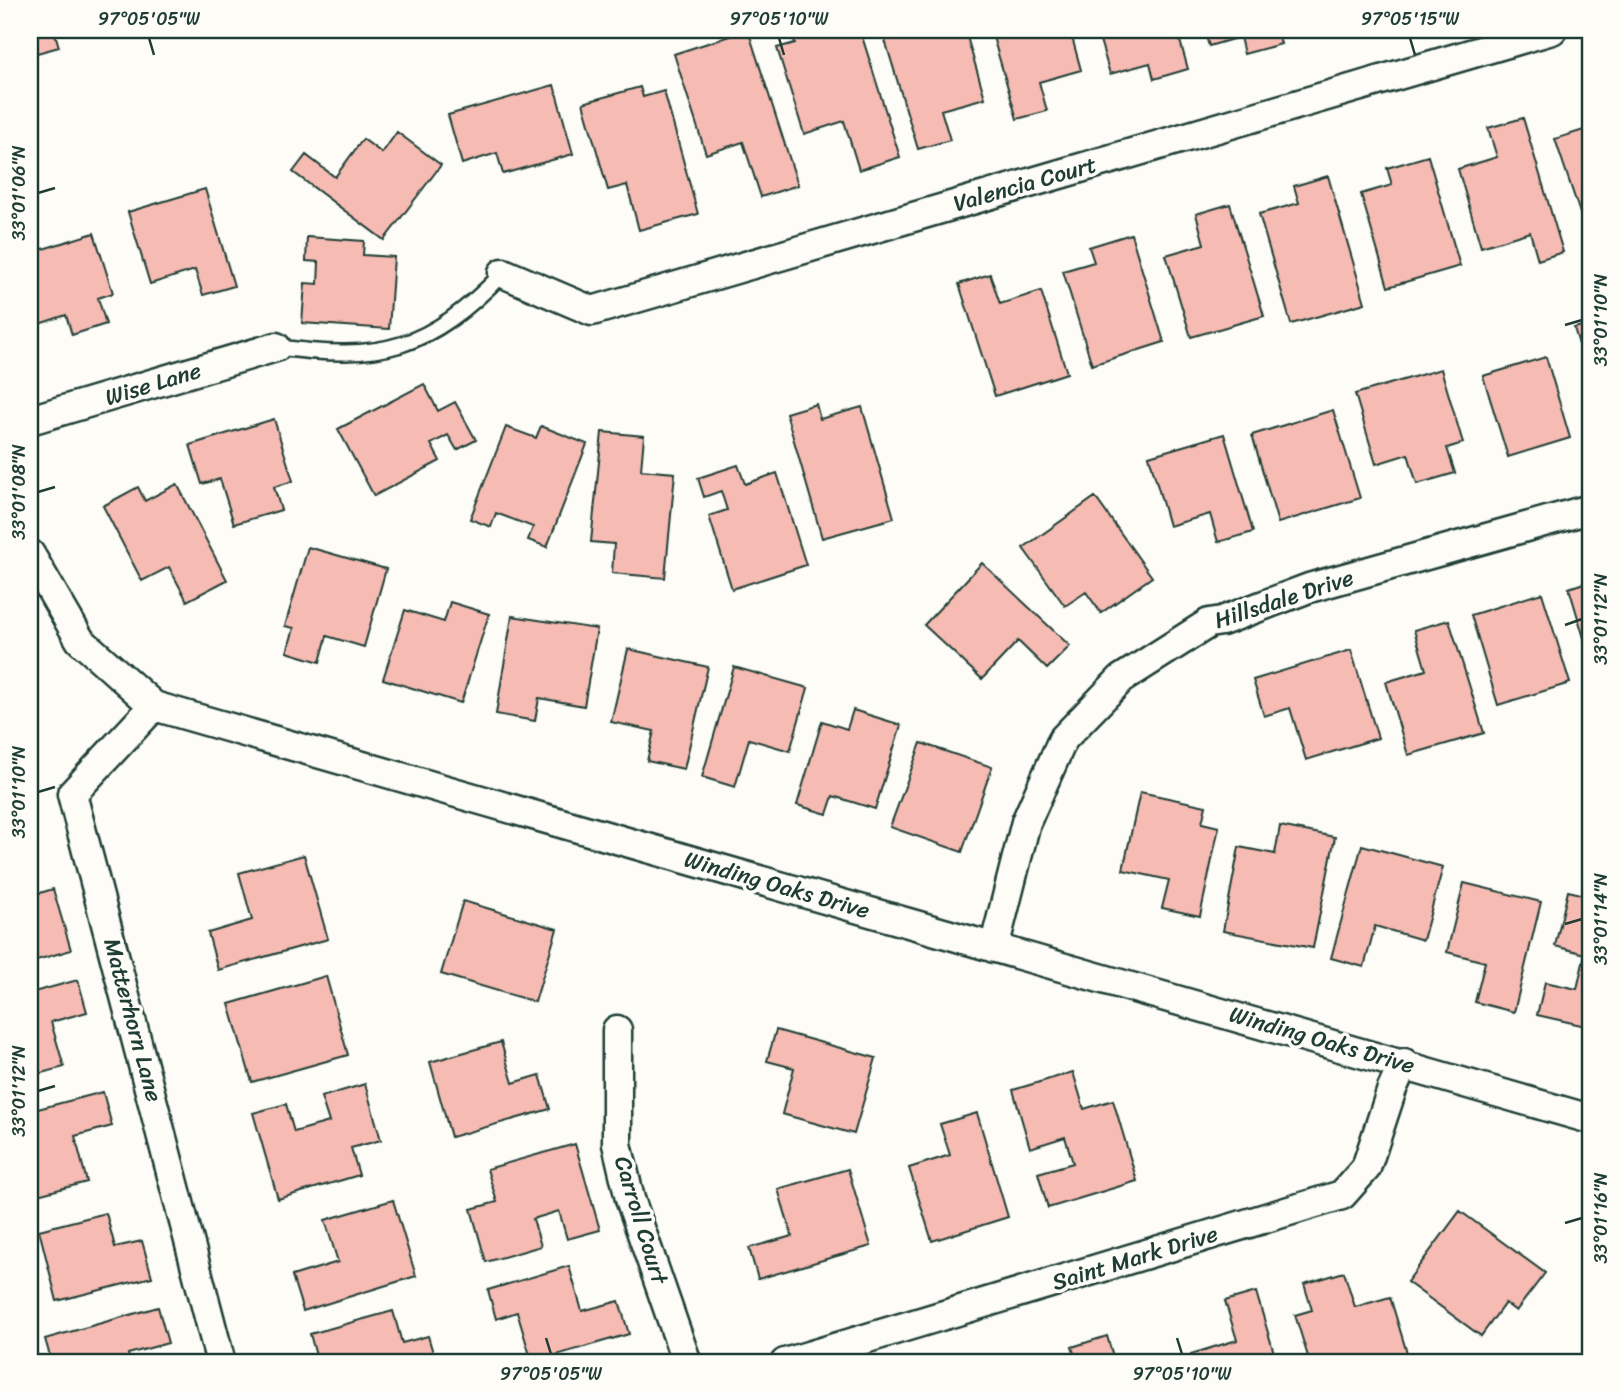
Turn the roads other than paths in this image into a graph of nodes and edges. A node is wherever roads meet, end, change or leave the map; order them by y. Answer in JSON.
{"nodes":[{"id":1,"x":1552,"y":30,"type":"edge"},
{"id":2,"x":503,"y":273,"type":"joint"},
{"id":3,"x":276,"y":347,"type":"joint"},
{"id":4,"x":30,"y":420,"type":"edge"},
{"id":5,"x":1590,"y":509,"type":"edge"},
{"id":6,"x":30,"y":554,"type":"edge"},
{"id":7,"x":154,"y":706,"type":"junction"},
{"id":8,"x":994,"y":948,"type":"junction"},
{"id":9,"x":617,"y":1030,"type":"dead end"},
{"id":10,"x":1405,"y":1063,"type":"junction"},
{"id":11,"x":1590,"y":1119,"type":"edge"},
{"id":12,"x":221,"y":1363,"type":"edge"},
{"id":13,"x":687,"y":1363,"type":"edge"},
{"id":14,"x":785,"y":1363,"type":"edge"}],
"edges":[{"from":1,"to":2,"type":"street","name":"Valencia Court"},
{"from":2,"to":3,"type":"lane"},
{"from":3,"to":4,"type":"street","name":"Wise Lane"},
{"from":5,"to":8,"type":"street","name":"Hillsdale Drive"},
{"from":6,"to":7,"type":"street","name":"Winding Oaks Drive"},
{"from":7,"to":8,"type":"street","name":"Winding Oaks Drive"},
{"from":7,"to":12,"type":"street","name":"Matterhorn Lane"},
{"from":8,"to":10,"type":"street","name":"Winding Oaks Drive"},
{"from":9,"to":13,"type":"street","name":"Carroll Court"},
{"from":10,"to":11,"type":"street","name":"Winding Oaks Drive"},
{"from":10,"to":14,"type":"street","name":"Saint Mark Drive"}]}
